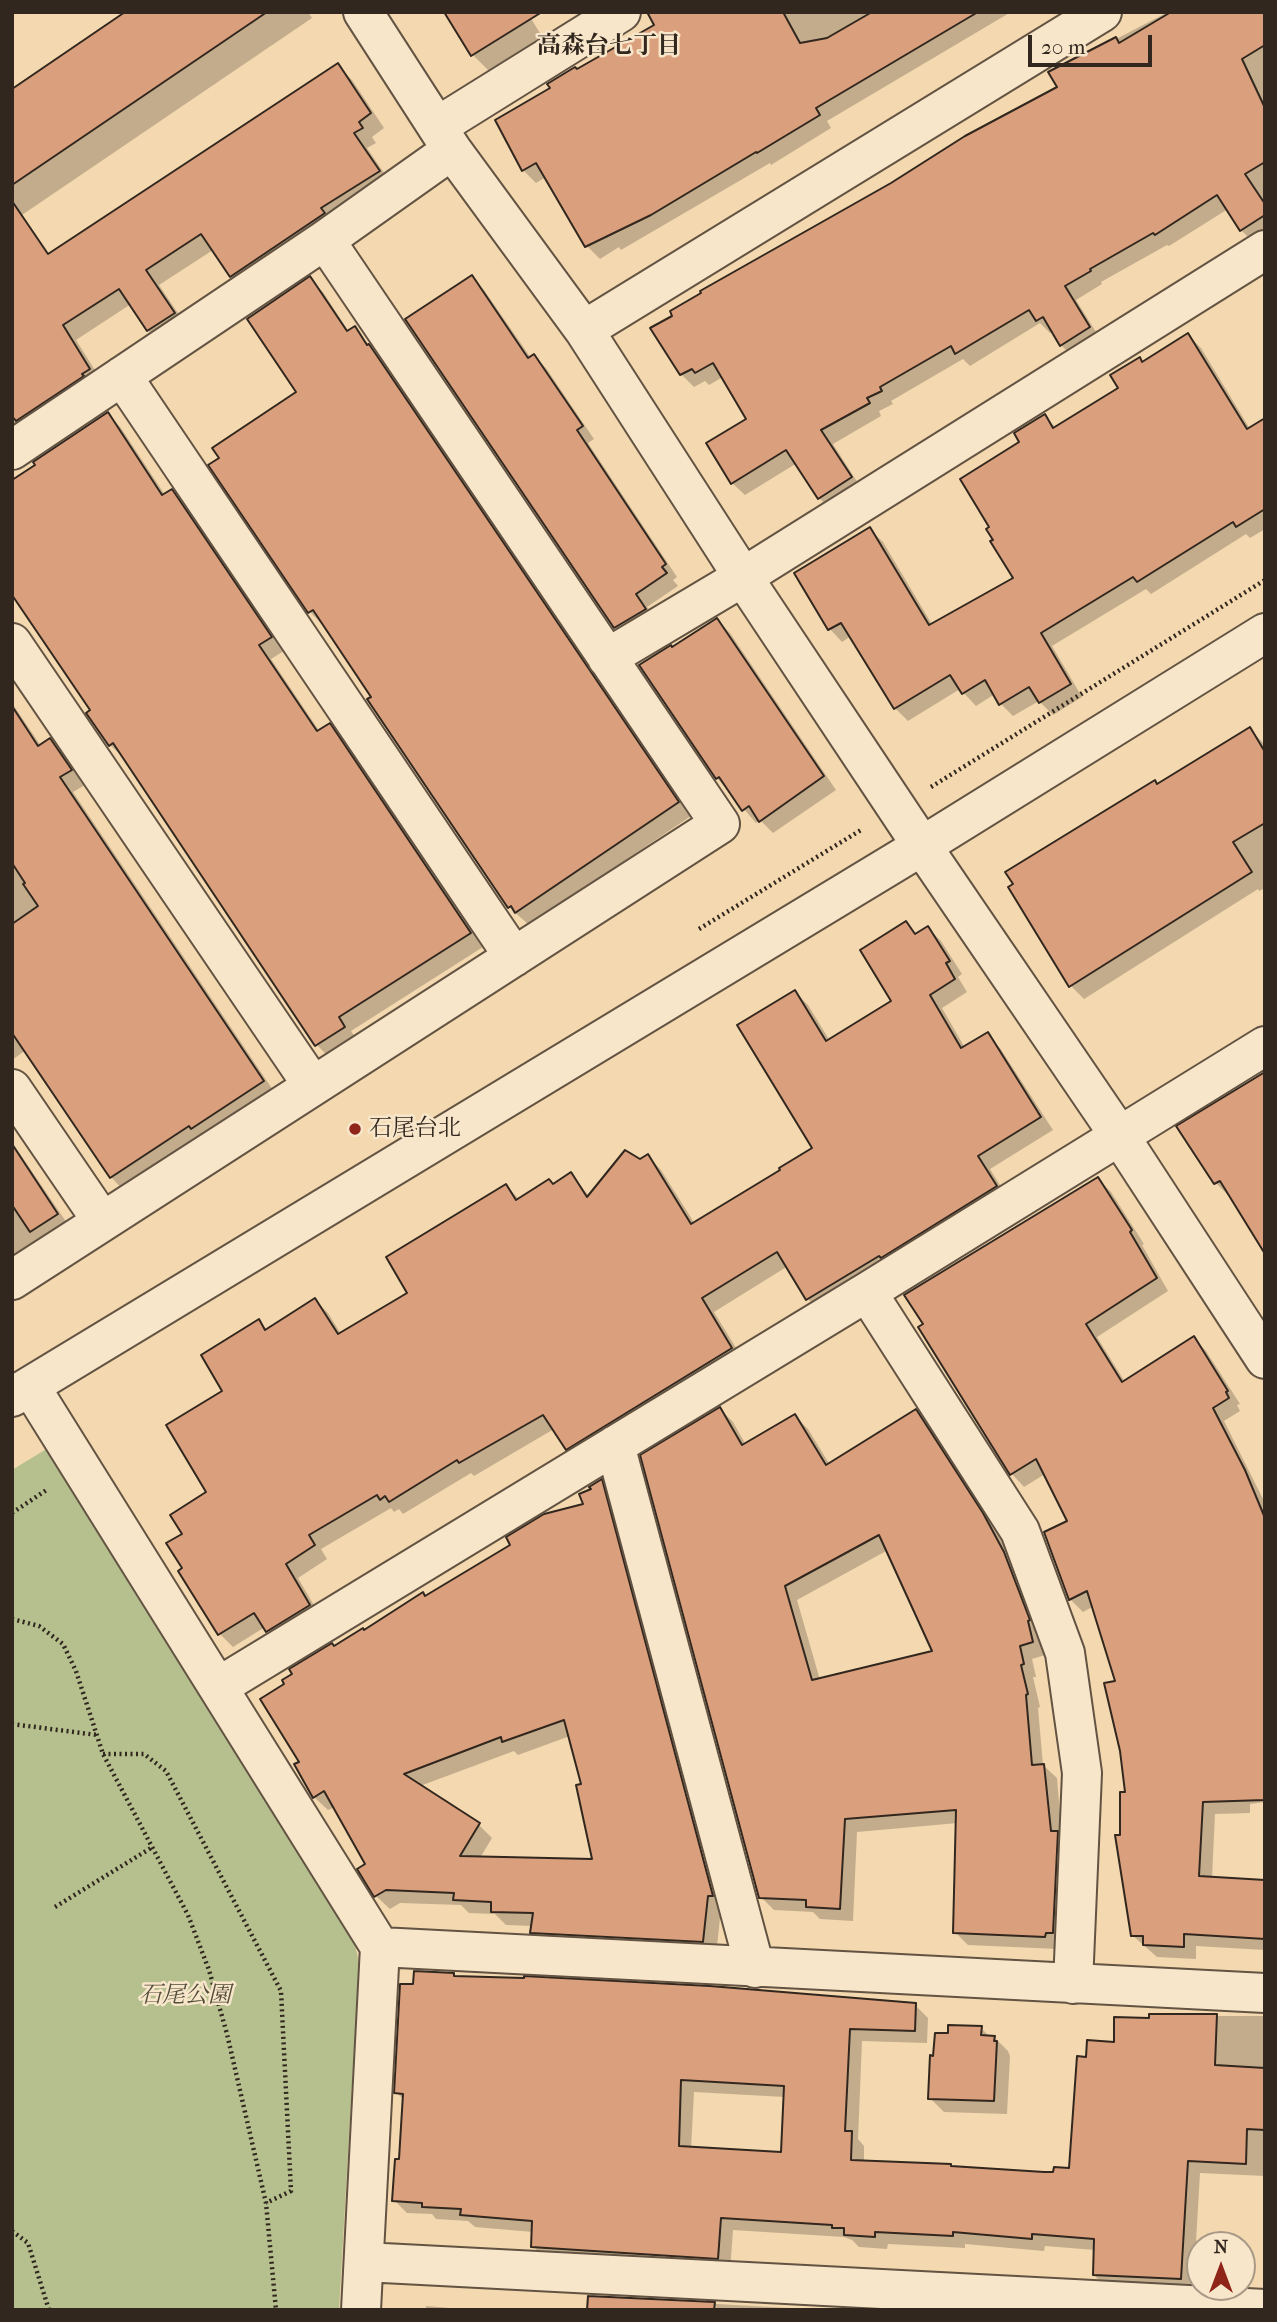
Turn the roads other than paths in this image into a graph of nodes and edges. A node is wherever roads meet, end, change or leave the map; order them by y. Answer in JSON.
{"nodes":[{"id":1,"x":363,"y":12,"type":"edge"},
{"id":2,"x":621,"y":12,"type":"edge"},
{"id":3,"x":1102,"y":12,"type":"edge"},
{"id":4,"x":445,"y":138,"type":"junction"},
{"id":5,"x":325,"y":240,"type":"junction"},
{"id":6,"x":1265,"y":250,"type":"edge"},
{"id":7,"x":584,"y":330,"type":"junction"},
{"id":8,"x":122,"y":376,"type":"junction"},
{"id":9,"x":12,"y":450,"type":"edge"},
{"id":10,"x":743,"y":577,"type":"junction"},
{"id":11,"x":1265,"y":633,"type":"edge"},
{"id":12,"x":12,"y":643,"type":"edge"},
{"id":13,"x":607,"y":658,"type":"junction"},
{"id":14,"x":922,"y":846,"type":"junction"},
{"id":15,"x":514,"y":957,"type":"junction"},
{"id":16,"x":1265,"y":1046,"type":"edge"},
{"id":17,"x":313,"y":1086,"type":"junction"},
{"id":18,"x":12,"y":1089,"type":"edge"},
{"id":19,"x":1119,"y":1135,"type":"junction"},
{"id":20,"x":102,"y":1222,"type":"junction"},
{"id":21,"x":12,"y":1280,"type":"edge"},
{"id":22,"x":867,"y":1292,"type":"junction"},
{"id":23,"x":1265,"y":1359,"type":"edge"},
{"id":24,"x":21,"y":1391,"type":"edge"},
{"id":25,"x":615,"y":1446,"type":"junction"},
{"id":26,"x":218,"y":1687,"type":"junction"},
{"id":27,"x":380,"y":1947,"type":"junction"},
{"id":28,"x":755,"y":1968,"type":"junction"},
{"id":29,"x":1073,"y":1983,"type":"junction"},
{"id":30,"x":1265,"y":1993,"type":"edge"},
{"id":31,"x":364,"y":2262,"type":"junction"},
{"id":32,"x":1265,"y":2309,"type":"edge"},
{"id":33,"x":361,"y":2310,"type":"edge"}],
"edges":[{"from":1,"to":4,"type":"street"},
{"from":2,"to":4,"type":"street"},
{"from":3,"to":7,"type":"street"},
{"from":4,"to":5,"type":"street"},
{"from":4,"to":7,"type":"street"},
{"from":5,"to":8,"type":"street"},
{"from":5,"to":13,"type":"street"},
{"from":6,"to":10,"type":"street"},
{"from":7,"to":10,"type":"street"},
{"from":8,"to":9,"type":"street"},
{"from":8,"to":15,"type":"street"},
{"from":10,"to":13,"type":"street"},
{"from":10,"to":14,"type":"street"},
{"from":11,"to":14,"type":"street"},
{"from":12,"to":17,"type":"street"},
{"from":13,"to":15,"type":"street"},
{"from":14,"to":19,"type":"street"},
{"from":14,"to":24,"type":"street"},
{"from":15,"to":17,"type":"street"},
{"from":16,"to":19,"type":"street"},
{"from":17,"to":20,"type":"street"},
{"from":18,"to":20,"type":"street"},
{"from":19,"to":22,"type":"street"},
{"from":19,"to":23,"type":"street"},
{"from":20,"to":21,"type":"street"},
{"from":22,"to":25,"type":"street"},
{"from":22,"to":29,"type":"street"},
{"from":24,"to":26,"type":"street"},
{"from":25,"to":26,"type":"street"},
{"from":25,"to":28,"type":"street"},
{"from":26,"to":27,"type":"street"},
{"from":27,"to":28,"type":"street"},
{"from":27,"to":31,"type":"street"},
{"from":28,"to":29,"type":"street"},
{"from":29,"to":30,"type":"street"},
{"from":31,"to":32,"type":"street"},
{"from":31,"to":33,"type":"street"}]}
